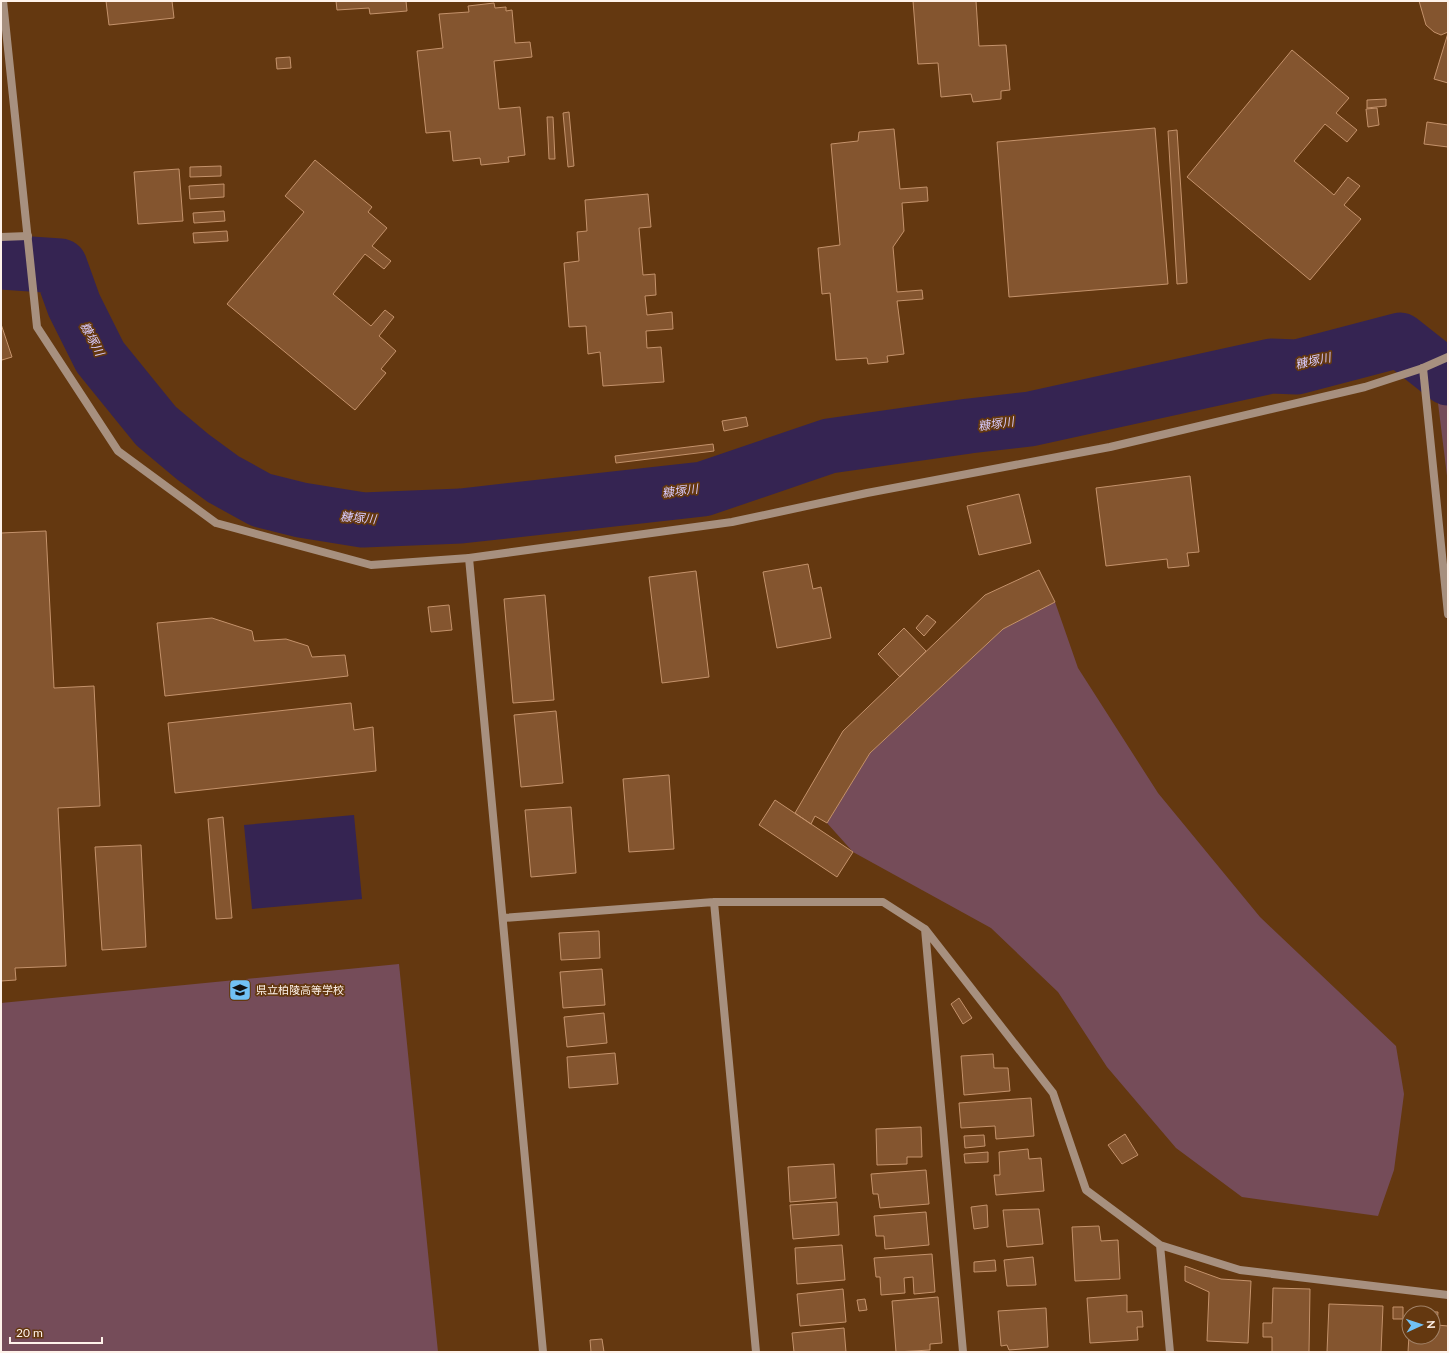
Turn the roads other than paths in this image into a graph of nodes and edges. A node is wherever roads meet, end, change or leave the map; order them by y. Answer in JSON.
{"nodes":[{"id":1,"x":3,"y":1,"type":"edge"},
{"id":2,"x":28,"y":236,"type":"junction"},
{"id":3,"x":1,"y":237,"type":"edge"},
{"id":4,"x":1448,"y":358,"type":"edge"},
{"id":5,"x":1423,"y":368,"type":"junction"},
{"id":6,"x":469,"y":558,"type":"junction"},
{"id":7,"x":1448,"y":614,"type":"edge"},
{"id":8,"x":714,"y":902,"type":"junction"},
{"id":9,"x":503,"y":918,"type":"junction"},
{"id":10,"x":925,"y":929,"type":"junction"},
{"id":11,"x":1160,"y":1245,"type":"junction"},
{"id":12,"x":1448,"y":1295,"type":"edge"},
{"id":13,"x":543,"y":1352,"type":"edge"},
{"id":14,"x":756,"y":1352,"type":"edge"},
{"id":15,"x":963,"y":1352,"type":"edge"},
{"id":16,"x":1170,"y":1352,"type":"edge"}],
"edges":[{"from":1,"to":2,"type":"street"},
{"from":2,"to":3,"type":"street"},
{"from":2,"to":6,"type":"street"},
{"from":4,"to":5,"type":"street"},
{"from":5,"to":6,"type":"street"},
{"from":5,"to":7,"type":"street"},
{"from":6,"to":9,"type":"street"},
{"from":8,"to":9,"type":"street"},
{"from":8,"to":10,"type":"street"},
{"from":8,"to":14,"type":"street"},
{"from":9,"to":13,"type":"street"},
{"from":10,"to":11,"type":"street"},
{"from":10,"to":15,"type":"street"},
{"from":11,"to":12,"type":"street"},
{"from":11,"to":16,"type":"street"}]}
